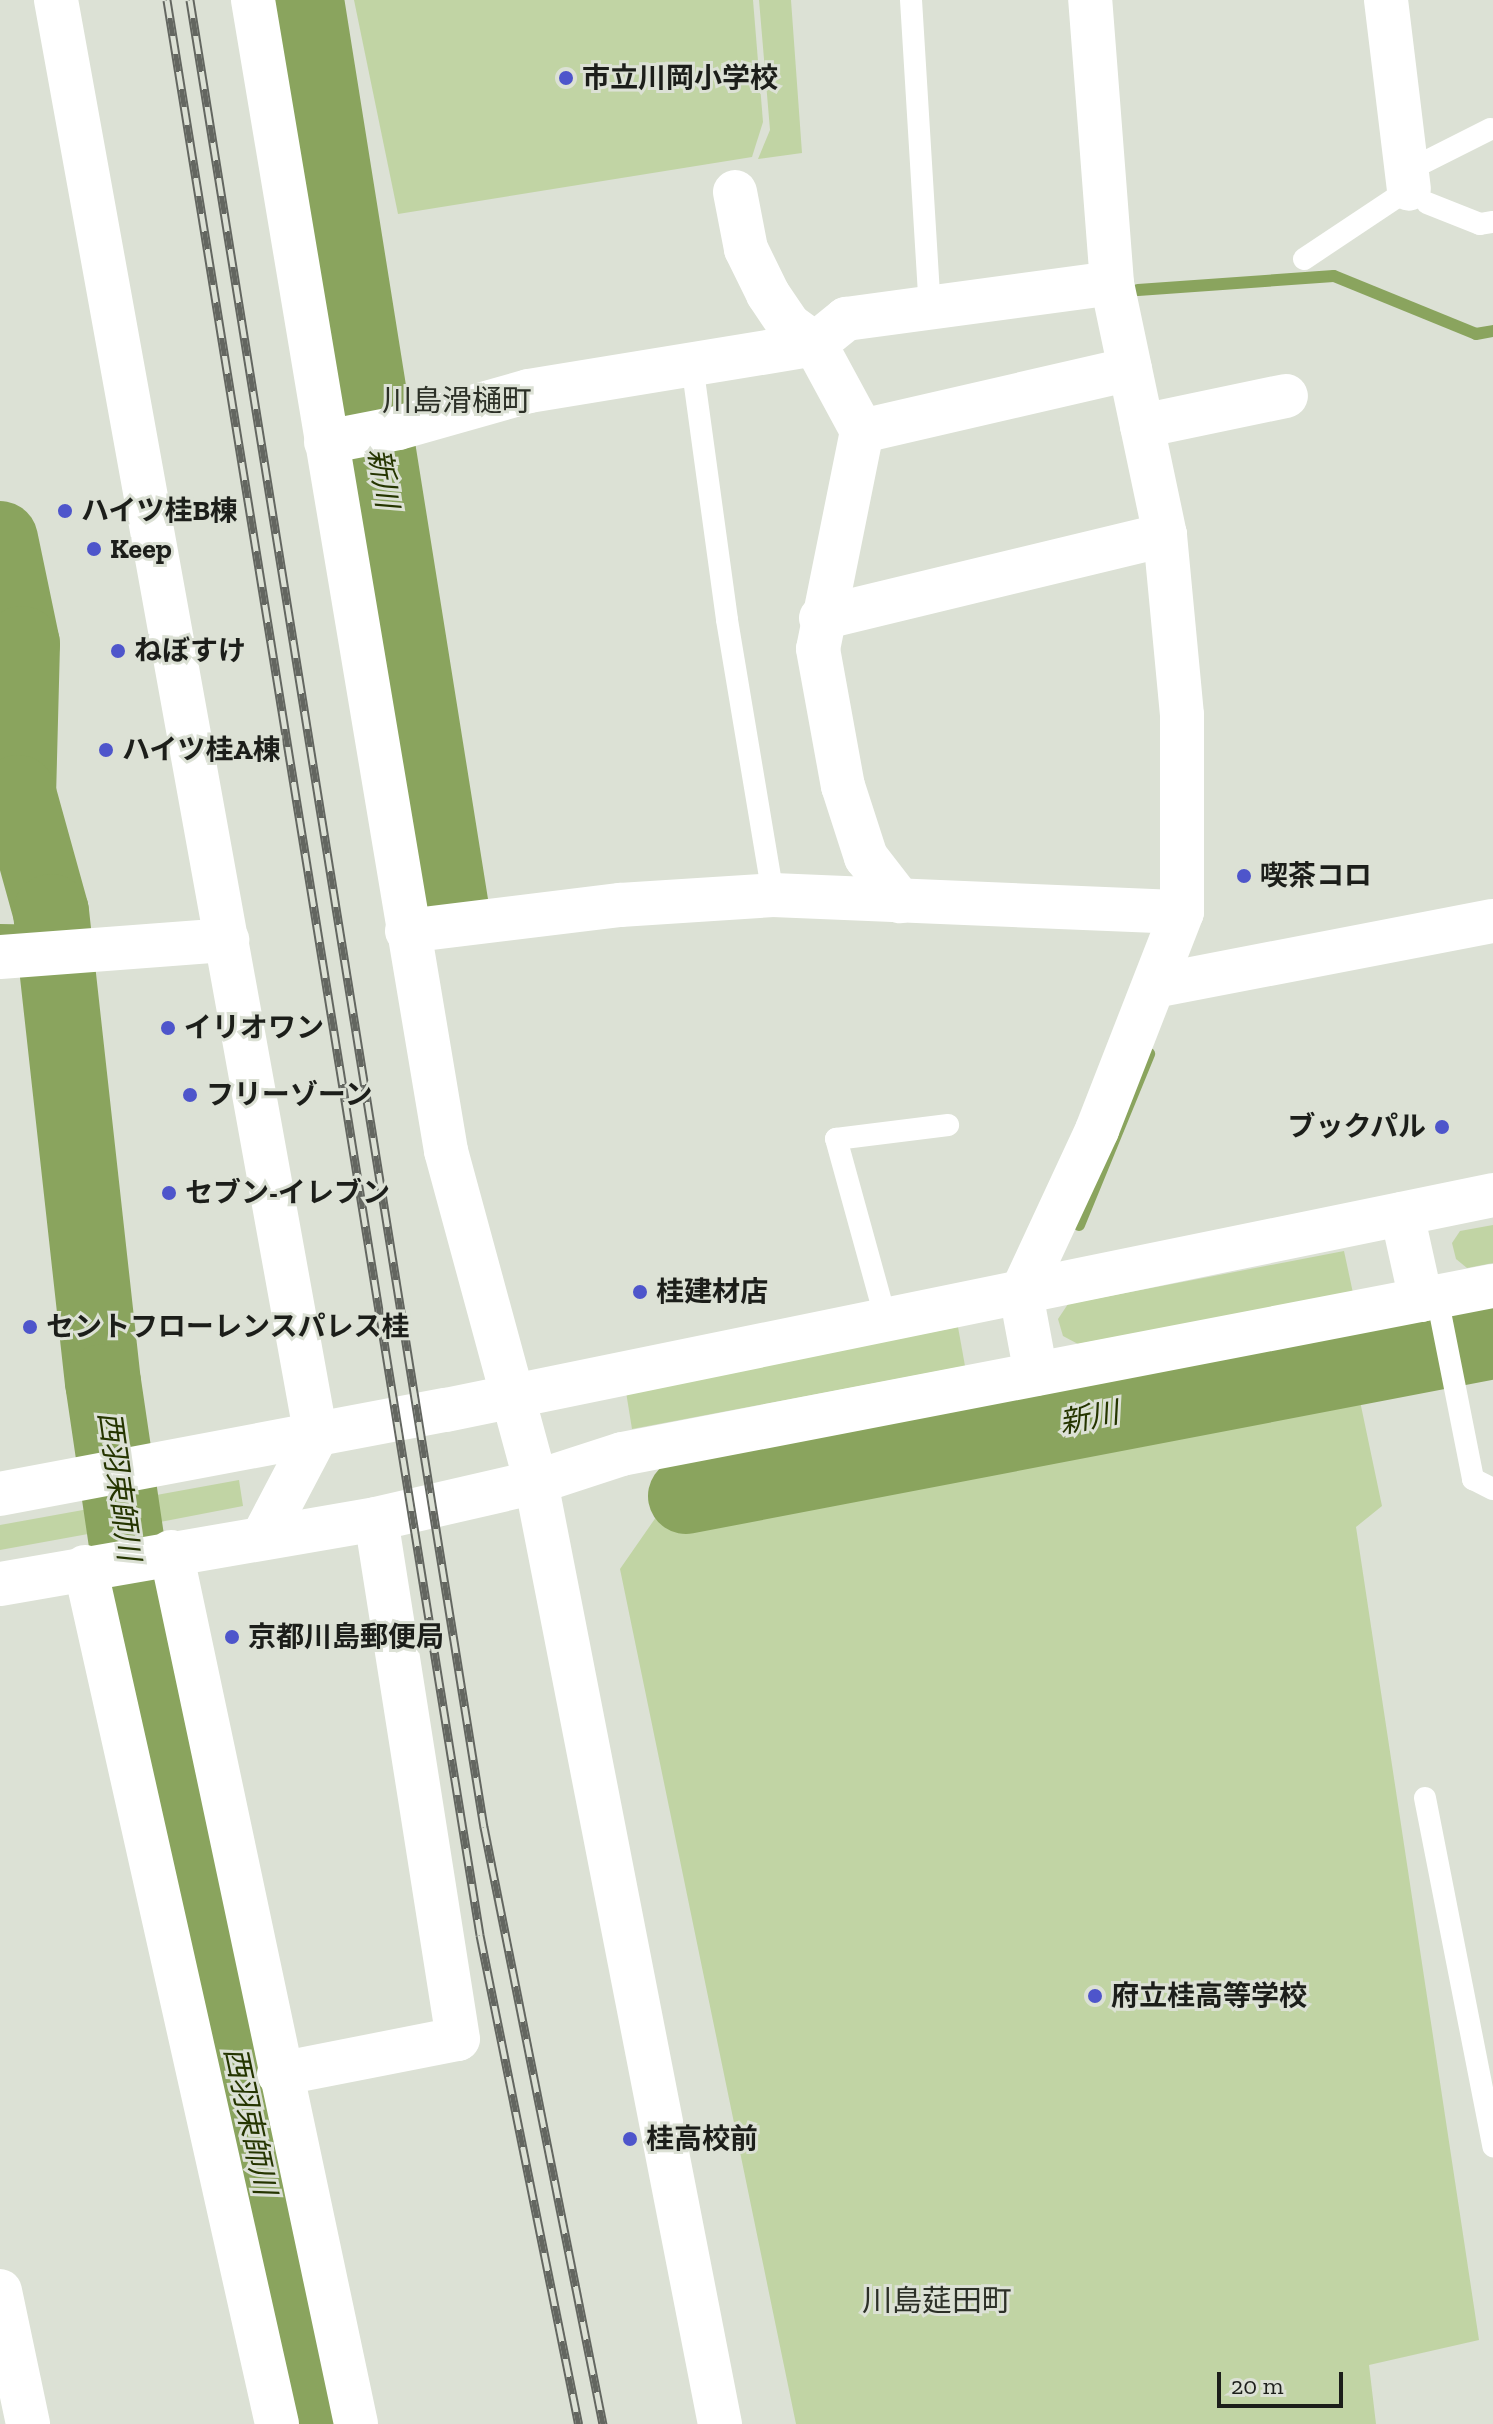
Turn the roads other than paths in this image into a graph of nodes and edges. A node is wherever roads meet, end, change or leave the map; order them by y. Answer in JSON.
{"nodes":[{"id":1,"x":56,"y":0,"type":"edge"},
{"id":2,"x":253,"y":0,"type":"edge"},
{"id":3,"x":911,"y":0,"type":"edge"},
{"id":4,"x":1090,"y":0,"type":"edge"},
{"id":5,"x":1386,"y":0,"type":"edge"},
{"id":6,"x":1490,"y":129,"type":"dead end"},
{"id":7,"x":1415,"y":187,"type":"junction"},
{"id":8,"x":735,"y":192,"type":"dead end"},
{"id":9,"x":1493,"y":222,"type":"edge"},
{"id":10,"x":1304,"y":259,"type":"dead end"},
{"id":11,"x":1112,"y":283,"type":"junction"},
{"id":12,"x":930,"y":307,"type":"junction"},
{"id":13,"x":815,"y":344,"type":"junction"},
{"id":14,"x":692,"y":364,"type":"junction"},
{"id":15,"x":1130,"y":369,"type":"junction"},
{"id":16,"x":1286,"y":396,"type":"dead end"},
{"id":17,"x":1142,"y":426,"type":"junction"},
{"id":18,"x":862,"y":431,"type":"junction"},
{"id":19,"x":362,"y":435,"type":"junction"},
{"id":20,"x":1165,"y":535,"type":"junction"},
{"id":21,"x":821,"y":618,"type":"junction"},
{"id":22,"x":773,"y":895,"type":"junction"},
{"id":23,"x":900,"y":901,"type":"junction"},
{"id":24,"x":1182,"y":912,"type":"junction"},
{"id":25,"x":1493,"y":921,"type":"edge"},
{"id":26,"x":420,"y":929,"type":"junction"},
{"id":27,"x":227,"y":940,"type":"junction"},
{"id":28,"x":11,"y":957,"type":"edge"},
{"id":29,"x":1155,"y":986,"type":"junction"},
{"id":30,"x":948,"y":1125,"type":"dead end"},
{"id":31,"x":1493,"y":1195,"type":"edge"},
{"id":32,"x":1402,"y":1214,"type":"junction"},
{"id":33,"x":1493,"y":1286,"type":"edge"},
{"id":34,"x":1021,"y":1294,"type":"junction"},
{"id":35,"x":1429,"y":1299,"type":"junction"},
{"id":36,"x":886,"y":1320,"type":"junction"},
{"id":37,"x":1036,"y":1374,"type":"junction"},
{"id":38,"x":510,"y":1397,"type":"junction"},
{"id":39,"x":316,"y":1436,"type":"junction"},
{"id":40,"x":536,"y":1482,"type":"junction"},
{"id":41,"x":1493,"y":1489,"type":"edge"},
{"id":42,"x":0,"y":1494,"type":"edge"},
{"id":43,"x":376,"y":1519,"type":"junction"},
{"id":44,"x":264,"y":1535,"type":"junction"},
{"id":45,"x":162,"y":1553,"type":"junction"},
{"id":46,"x":96,"y":1566,"type":"junction"},
{"id":47,"x":0,"y":1584,"type":"edge"},
{"id":48,"x":1425,"y":1798,"type":"dead end"},
{"id":49,"x":279,"y":2074,"type":"junction"},
{"id":50,"x":1493,"y":2146,"type":"edge"},
{"id":51,"x":0,"y":2291,"type":"edge"},
{"id":52,"x":28,"y":2424,"type":"edge"},
{"id":53,"x":277,"y":2424,"type":"edge"},
{"id":54,"x":356,"y":2424,"type":"edge"},
{"id":55,"x":720,"y":2424,"type":"edge"}],
"edges":[{"from":1,"to":27,"type":"street"},
{"from":2,"to":19,"type":"street"},
{"from":3,"to":12,"type":"lane"},
{"from":4,"to":11,"type":"street"},
{"from":5,"to":7,"type":"street"},
{"from":6,"to":7,"type":"lane"},
{"from":7,"to":9,"type":"lane"},
{"from":7,"to":10,"type":"lane"},
{"from":8,"to":13,"type":"street"},
{"from":11,"to":12,"type":"street"},
{"from":11,"to":15,"type":"street"},
{"from":12,"to":13,"type":"street"},
{"from":13,"to":14,"type":"street"},
{"from":13,"to":18,"type":"street"},
{"from":14,"to":19,"type":"street"},
{"from":14,"to":22,"type":"lane"},
{"from":15,"to":17,"type":"street"},
{"from":15,"to":18,"type":"street"},
{"from":16,"to":17,"type":"street"},
{"from":17,"to":20,"type":"street"},
{"from":18,"to":21,"type":"street"},
{"from":19,"to":26,"type":"street"},
{"from":20,"to":21,"type":"street"},
{"from":20,"to":24,"type":"street"},
{"from":21,"to":23,"type":"street"},
{"from":22,"to":23,"type":"street"},
{"from":22,"to":26,"type":"street"},
{"from":23,"to":24,"type":"street"},
{"from":24,"to":29,"type":"street"},
{"from":25,"to":29,"type":"street"},
{"from":26,"to":38,"type":"street"},
{"from":27,"to":28,"type":"street"},
{"from":27,"to":39,"type":"street"},
{"from":29,"to":34,"type":"street"},
{"from":30,"to":36,"type":"lane"},
{"from":31,"to":32,"type":"street"},
{"from":32,"to":34,"type":"street"},
{"from":32,"to":35,"type":"street"},
{"from":33,"to":35,"type":"street"},
{"from":34,"to":36,"type":"street"},
{"from":34,"to":37,"type":"street"},
{"from":35,"to":37,"type":"street"},
{"from":35,"to":41,"type":"lane"},
{"from":36,"to":38,"type":"street"},
{"from":37,"to":40,"type":"street"},
{"from":38,"to":39,"type":"street"},
{"from":38,"to":40,"type":"street"},
{"from":39,"to":42,"type":"street"},
{"from":39,"to":44,"type":"street"},
{"from":40,"to":43,"type":"street"},
{"from":40,"to":55,"type":"street"},
{"from":43,"to":44,"type":"street"},
{"from":43,"to":49,"type":"street"},
{"from":44,"to":45,"type":"street"},
{"from":45,"to":46,"type":"street"},
{"from":45,"to":49,"type":"street"},
{"from":46,"to":47,"type":"street"},
{"from":46,"to":53,"type":"street"},
{"from":48,"to":50,"type":"lane"},
{"from":49,"to":54,"type":"street"},
{"from":51,"to":52,"type":"street"}]}
